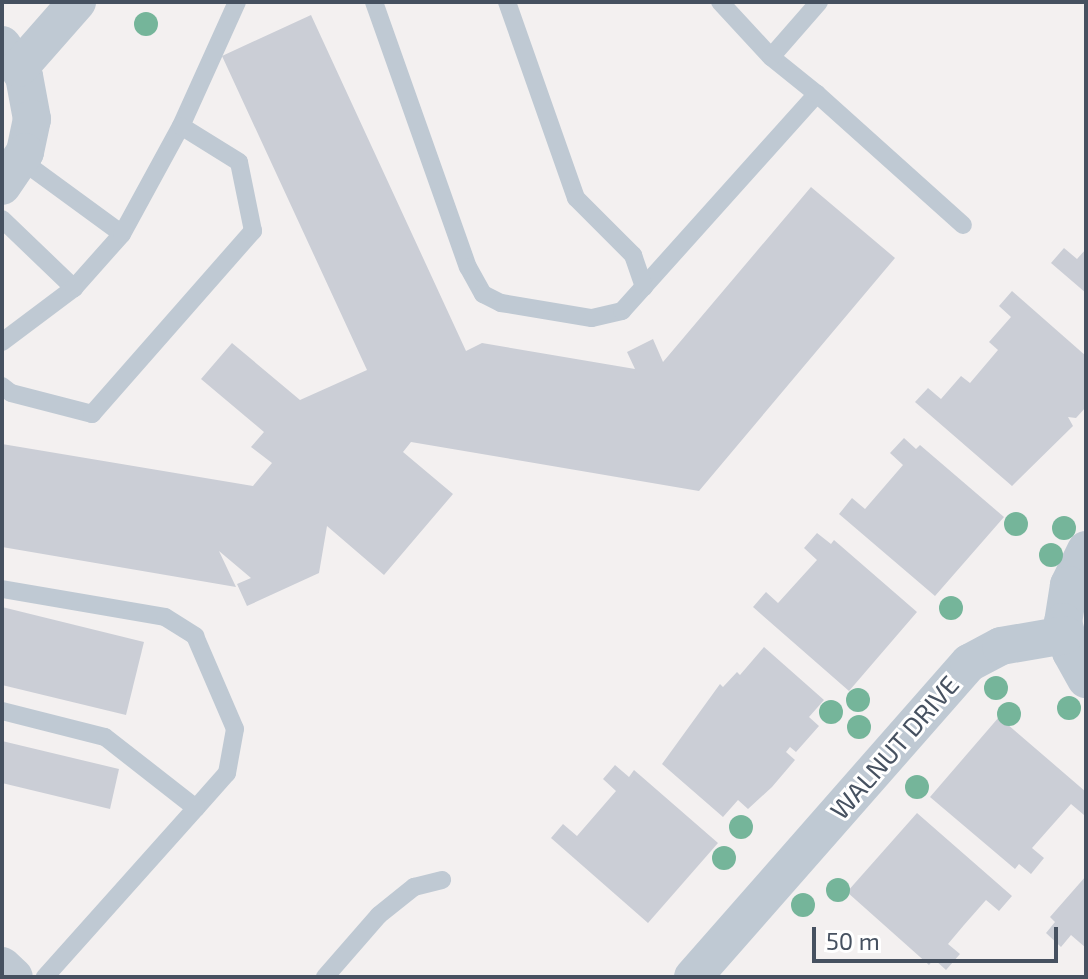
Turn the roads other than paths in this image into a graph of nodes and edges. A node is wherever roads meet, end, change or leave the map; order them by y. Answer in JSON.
{"nodes":[{"id":1,"x":77,"y":2,"type":"edge"},
{"id":2,"x":237,"y":2,"type":"edge"},
{"id":3,"x":374,"y":2,"type":"edge"},
{"id":4,"x":507,"y":2,"type":"edge"},
{"id":5,"x":720,"y":2,"type":"edge"},
{"id":6,"x":819,"y":2,"type":"edge"},
{"id":7,"x":11,"y":56,"type":"edge"},
{"id":8,"x":771,"y":57,"type":"junction"},
{"id":9,"x":817,"y":94,"type":"junction"},
{"id":10,"x":181,"y":126,"type":"junction"},
{"id":11,"x":12,"y":173,"type":"edge"},
{"id":12,"x":2,"y":219,"type":"edge"},
{"id":13,"x":963,"y":225,"type":"dead end"},
{"id":14,"x":122,"y":234,"type":"junction"},
{"id":15,"x":644,"y":287,"type":"junction"},
{"id":16,"x":74,"y":288,"type":"junction"},
{"id":17,"x":2,"y":342,"type":"edge"},
{"id":18,"x":2,"y":386,"type":"edge"},
{"id":19,"x":1086,"y":550,"type":"edge"},
{"id":20,"x":2,"y":589,"type":"edge"},
{"id":21,"x":1065,"y":635,"type":"junction"},
{"id":22,"x":1086,"y":679,"type":"edge"},
{"id":23,"x":2,"y":711,"type":"edge"},
{"id":24,"x":196,"y":808,"type":"junction"},
{"id":25,"x":442,"y":880,"type":"dead end"},
{"id":26,"x":2,"y":966,"type":"edge"},
{"id":27,"x":14,"y":977,"type":"edge"},
{"id":28,"x":45,"y":977,"type":"edge"},
{"id":29,"x":325,"y":977,"type":"edge"},
{"id":30,"x":693,"y":977,"type":"edge"}],
"edges":[{"from":1,"to":7,"type":"street"},
{"from":2,"to":10,"type":"lane"},
{"from":3,"to":15,"type":"lane"},
{"from":4,"to":15,"type":"lane"},
{"from":5,"to":8,"type":"lane"},
{"from":6,"to":8,"type":"lane"},
{"from":7,"to":11,"type":"street"},
{"from":8,"to":9,"type":"lane"},
{"from":9,"to":13,"type":"lane"},
{"from":9,"to":15,"type":"lane"},
{"from":10,"to":14,"type":"lane"},
{"from":10,"to":18,"type":"lane"},
{"from":11,"to":14,"type":"lane"},
{"from":12,"to":16,"type":"lane"},
{"from":14,"to":16,"type":"lane"},
{"from":16,"to":17,"type":"lane"},
{"from":19,"to":21,"type":"street"},
{"from":20,"to":24,"type":"lane"},
{"from":21,"to":22,"type":"street"},
{"from":21,"to":30,"type":"street","name":"WALNUT DRIVE"},
{"from":23,"to":24,"type":"lane"},
{"from":24,"to":28,"type":"lane"},
{"from":25,"to":29,"type":"lane"},
{"from":26,"to":27,"type":"street"}]}
